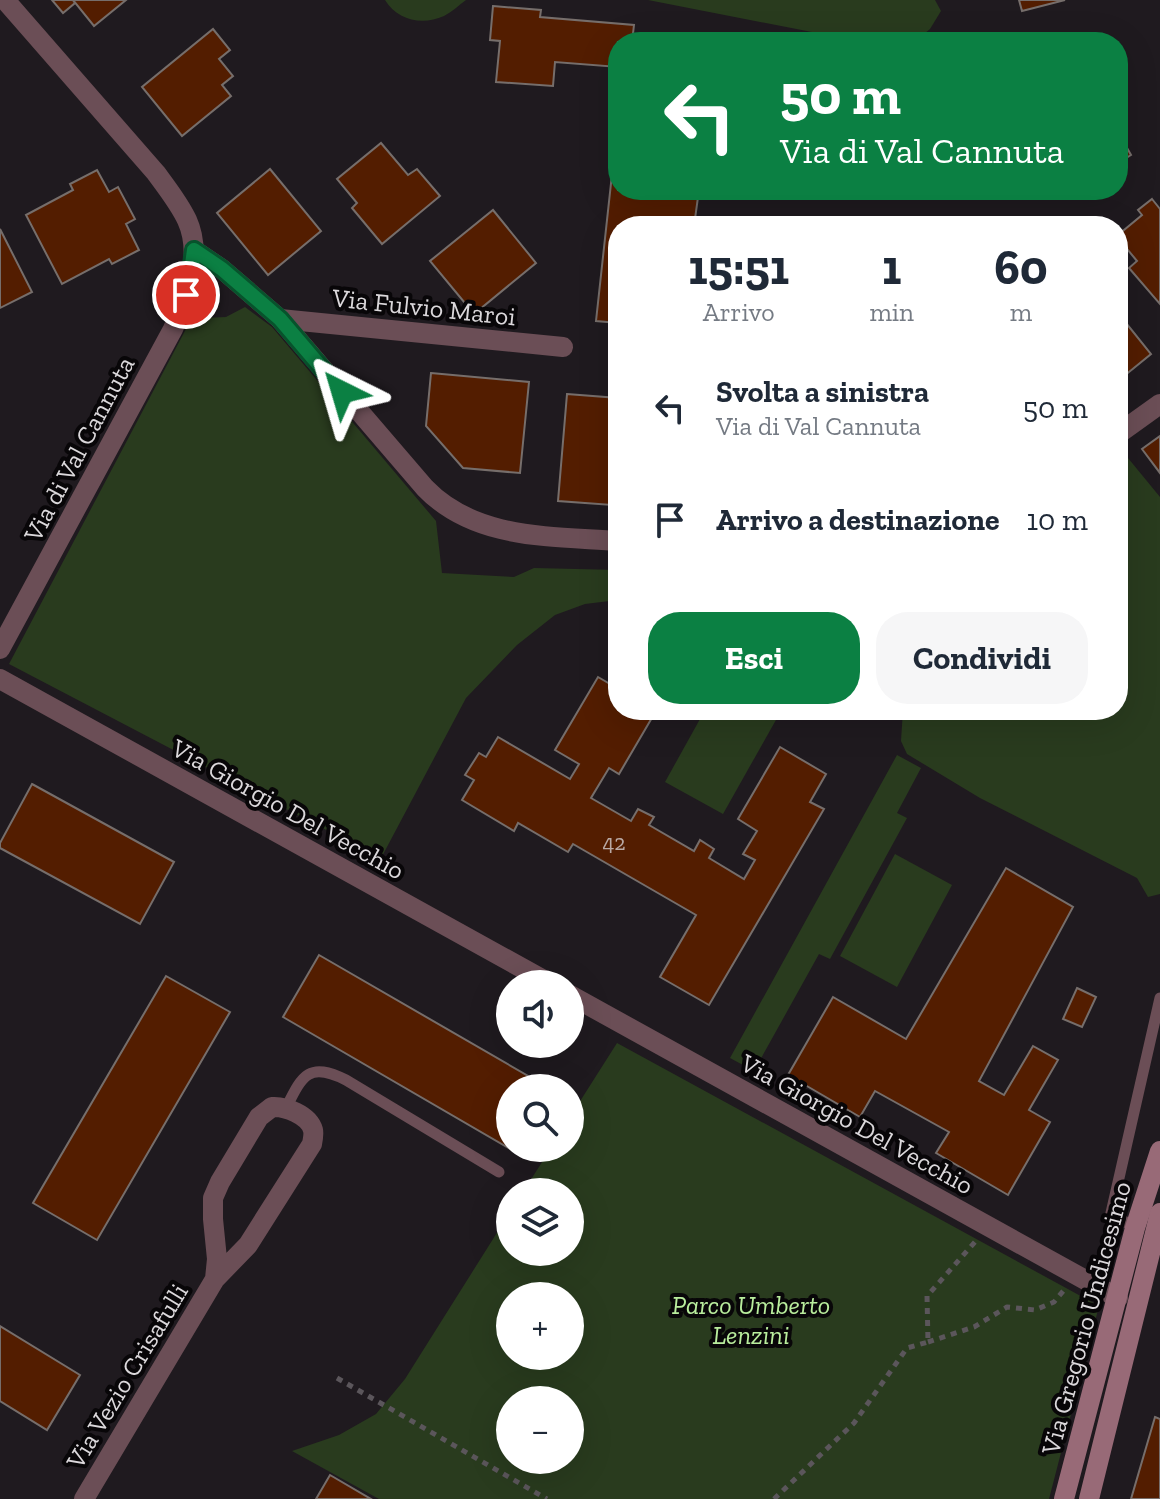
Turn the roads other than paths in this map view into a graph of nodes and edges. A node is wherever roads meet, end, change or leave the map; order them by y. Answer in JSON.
{"nodes":[{"id":1,"x":5,"y":0,"type":"edge"},
{"id":2,"x":194,"y":250,"type":"junction"},
{"id":3,"x":280,"y":319,"type":"junction"},
{"id":4,"x":563,"y":347,"type":"dead end"},
{"id":5,"x":1160,"y":404,"type":"edge"},
{"id":6,"x":1128,"y":427,"type":"edge"},
{"id":7,"x":608,"y":540,"type":"edge"},
{"id":8,"x":0,"y":649,"type":"edge"},
{"id":9,"x":0,"y":679,"type":"edge"},
{"id":10,"x":526,"y":970,"type":"edge"},
{"id":11,"x":1160,"y":998,"type":"edge"},
{"id":12,"x":584,"y":1003,"type":"edge"},
{"id":13,"x":286,"y":1108,"type":"junction"},
{"id":14,"x":1160,"y":1151,"type":"edge"},
{"id":15,"x":499,"y":1172,"type":"dead end"},
{"id":16,"x":1160,"y":1213,"type":"edge"},
{"id":17,"x":1135,"y":1228,"type":"junction"},
{"id":18,"x":1155,"y":1255,"type":"edge"},
{"id":19,"x":215,"y":1279,"type":"junction"},
{"id":20,"x":1118,"y":1298,"type":"junction"},
{"id":21,"x":84,"y":1499,"type":"edge"},
{"id":22,"x":1064,"y":1499,"type":"edge"},
{"id":23,"x":1089,"y":1499,"type":"edge"}],
"edges":[{"from":1,"to":2,"type":"street","name":"Via di Val Cannuta"},
{"from":2,"to":3,"type":"street"},
{"from":2,"to":8,"type":"street","name":"Via di Val Cannuta"},
{"from":3,"to":4,"type":"street","name":"Via Fulvio Maroi"},
{"from":3,"to":7,"type":"street"},
{"from":5,"to":6,"type":"street"},
{"from":9,"to":10,"type":"street","name":"Via Giorgio Del Vecchio"},
{"from":11,"to":17,"type":"lane"},
{"from":12,"to":20,"type":"street","name":"Via Giorgio Del Vecchio"},
{"from":13,"to":15,"type":"lane"},
{"from":13,"to":19,"type":"street"},
{"from":13,"to":19,"type":"street","name":"Via Vezio Crisafulli"},
{"from":14,"to":17,"type":"street","name":"Via Gregorio Undicesimo"},
{"from":16,"to":18,"type":"street","name":"Via Gregorio Undicesimo"},
{"from":17,"to":20,"type":"street","name":"Via Gregorio Undicesimo"},
{"from":18,"to":23,"type":"street","name":"Via Gregorio Undicesimo"},
{"from":19,"to":21,"type":"street","name":"Via Vezio Crisafulli"},
{"from":20,"to":22,"type":"street","name":"Via Gregorio Undicesimo"}]}
